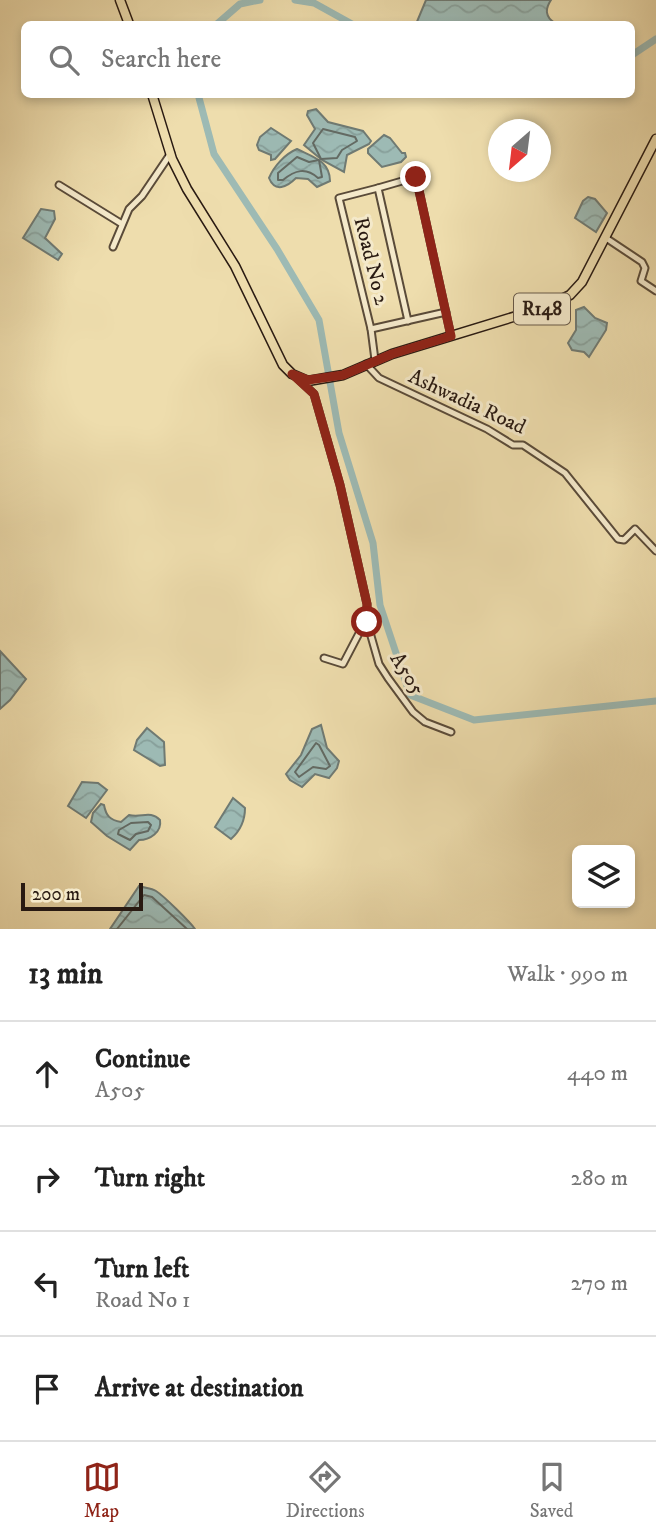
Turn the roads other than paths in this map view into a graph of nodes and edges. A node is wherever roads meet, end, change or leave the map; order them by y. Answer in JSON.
{"nodes":[{"id":1,"x":120,"y":0,"type":"edge"},
{"id":2,"x":128,"y":21,"type":"edge"},
{"id":3,"x":153,"y":98,"type":"edge"},
{"id":4,"x":656,"y":139,"type":"edge"},
{"id":5,"x":171,"y":153,"type":"junction"},
{"id":6,"x":59,"y":185,"type":"dead end"},
{"id":7,"x":378,"y":188,"type":"junction"},
{"id":8,"x":122,"y":223,"type":"junction"},
{"id":9,"x":606,"y":238,"type":"junction"},
{"id":10,"x":113,"y":247,"type":"dead end"},
{"id":11,"x":656,"y":291,"type":"edge"},
{"id":12,"x":446,"y":312,"type":"junction"},
{"id":13,"x":408,"y":320,"type":"junction"},
{"id":14,"x":371,"y":329,"type":"junction"},
{"id":15,"x":451,"y":336,"type":"junction"},
{"id":16,"x":371,"y":362,"type":"junction"},
{"id":17,"x":292,"y":374,"type":"junction"},
{"id":18,"x":656,"y":551,"type":"edge"},
{"id":19,"x":367,"y":617,"type":"junction"},
{"id":20,"x":324,"y":657,"type":"dead end"},
{"id":21,"x":451,"y":732,"type":"dead end"}],
"edges":[{"from":1,"to":2,"type":"main road"},
{"from":3,"to":5,"type":"main road"},
{"from":4,"to":9,"type":"main road","number":"R148"},
{"from":5,"to":8,"type":"street"},
{"from":5,"to":17,"type":"main road"},
{"from":6,"to":8,"type":"street"},
{"from":7,"to":12,"type":"street"},
{"from":7,"to":13,"type":"street"},
{"from":7,"to":14,"type":"street","name":"Road No 2"},
{"from":8,"to":10,"type":"street"},
{"from":9,"to":11,"type":"street"},
{"from":9,"to":15,"type":"main road","number":"R148"},
{"from":12,"to":13,"type":"street"},
{"from":12,"to":15,"type":"street"},
{"from":13,"to":14,"type":"street"},
{"from":14,"to":16,"type":"street"},
{"from":15,"to":16,"type":"main road","number":"R148"},
{"from":16,"to":17,"type":"main road","number":"R148"},
{"from":16,"to":18,"type":"street","name":"Ashwadia Road"},
{"from":17,"to":19,"type":"street","name":"A505"},
{"from":19,"to":20,"type":"street"},
{"from":19,"to":21,"type":"street","name":"A505"}]}
